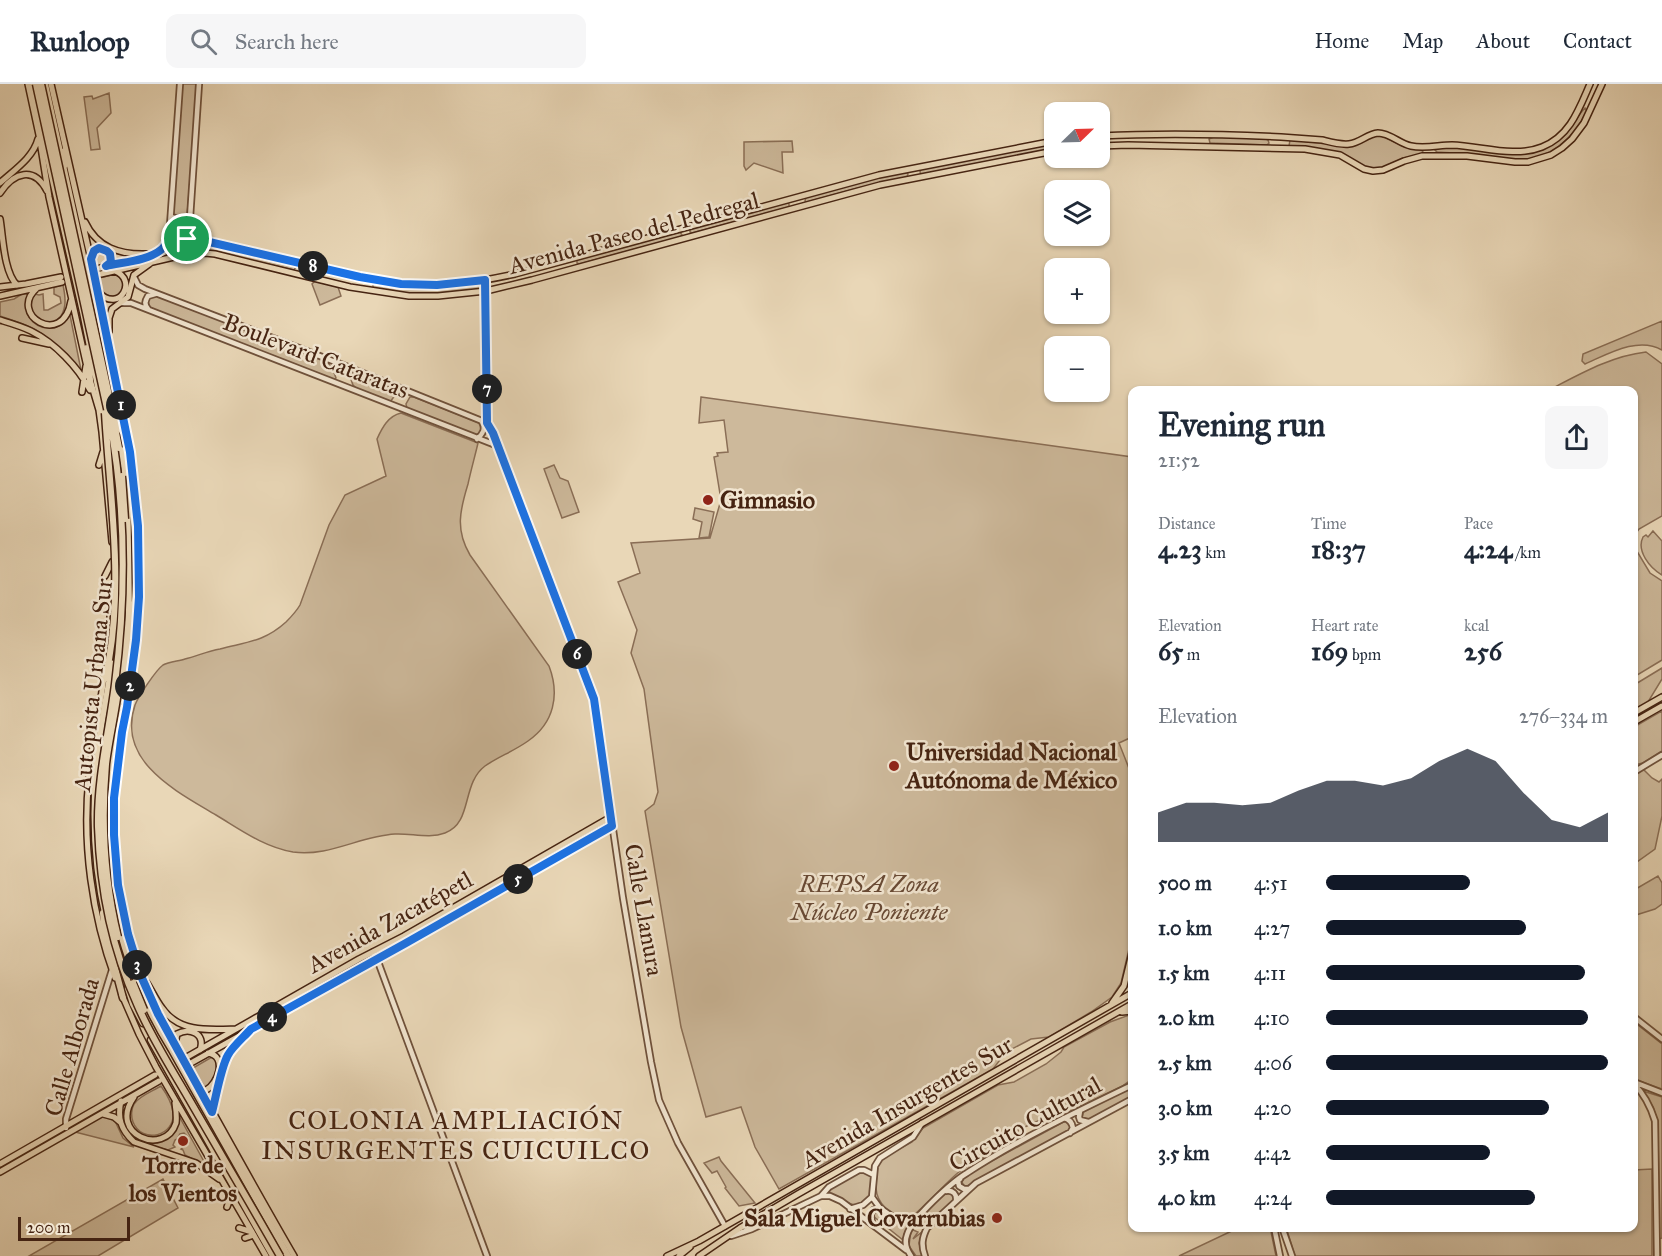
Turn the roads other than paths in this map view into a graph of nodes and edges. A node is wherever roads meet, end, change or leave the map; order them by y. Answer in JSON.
{"nodes":[{"id":1,"x":29,"y":84,"type":"edge"},
{"id":2,"x":36,"y":84,"type":"edge"},
{"id":3,"x":43,"y":84,"type":"edge"},
{"id":4,"x":51,"y":84,"type":"edge"},
{"id":5,"x":180,"y":84,"type":"edge"},
{"id":6,"x":200,"y":84,"type":"edge"},
{"id":7,"x":1590,"y":84,"type":"edge"},
{"id":8,"x":1602,"y":84,"type":"edge"},
{"id":9,"x":39,"y":135,"type":"junction"},
{"id":10,"x":1110,"y":136,"type":"edge"},
{"id":11,"x":1044,"y":143,"type":"edge"},
{"id":12,"x":1110,"y":146,"type":"edge"},
{"id":13,"x":42,"y":151,"type":"junction"},
{"id":14,"x":65,"y":151,"type":"junction"},
{"id":15,"x":1044,"y":153,"type":"edge"},
{"id":16,"x":65,"y":177,"type":"junction"},
{"id":17,"x":52,"y":178,"type":"junction"},
{"id":18,"x":0,"y":183,"type":"edge"},
{"id":19,"x":0,"y":193,"type":"edge"},
{"id":20,"x":49,"y":197,"type":"junction"},
{"id":21,"x":80,"y":212,"type":"junction"},
{"id":22,"x":171,"y":218,"type":"junction"},
{"id":23,"x":0,"y":219,"type":"edge"},
{"id":24,"x":190,"y":220,"type":"junction"},
{"id":25,"x":188,"y":239,"type":"junction"},
{"id":26,"x":168,"y":241,"type":"junction"},
{"id":27,"x":205,"y":241,"type":"junction"},
{"id":28,"x":154,"y":254,"type":"junction"},
{"id":29,"x":186,"y":255,"type":"junction"},
{"id":30,"x":174,"y":257,"type":"junction"},
{"id":31,"x":152,"y":262,"type":"junction"},
{"id":32,"x":92,"y":265,"type":"junction"},
{"id":33,"x":102,"y":269,"type":"junction"},
{"id":34,"x":113,"y":271,"type":"junction"},
{"id":35,"x":515,"y":274,"type":"junction"},
{"id":36,"x":134,"y":275,"type":"junction"},
{"id":37,"x":485,"y":280,"type":"junction"},
{"id":38,"x":518,"y":284,"type":"junction"},
{"id":39,"x":17,"y":285,"type":"junction"},
{"id":40,"x":0,"y":287,"type":"edge"},
{"id":41,"x":37,"y":288,"type":"junction"},
{"id":42,"x":98,"y":291,"type":"junction"},
{"id":43,"x":486,"y":291,"type":"junction"},
{"id":44,"x":158,"y":294,"type":"junction"},
{"id":45,"x":0,"y":296,"type":"edge"},
{"id":46,"x":71,"y":297,"type":"junction"},
{"id":47,"x":121,"y":303,"type":"junction"},
{"id":48,"x":151,"y":311,"type":"junction"},
{"id":49,"x":82,"y":312,"type":"junction"},
{"id":50,"x":0,"y":320,"type":"edge"},
{"id":51,"x":22,"y":338,"type":"dead end"},
{"id":52,"x":108,"y":341,"type":"junction"},
{"id":53,"x":51,"y":345,"type":"junction"},
{"id":54,"x":87,"y":379,"type":"junction"},
{"id":55,"x":81,"y":392,"type":"dead end"},
{"id":56,"x":107,"y":400,"type":"junction"},
{"id":57,"x":484,"y":422,"type":"junction"},
{"id":58,"x":477,"y":439,"type":"junction"},
{"id":59,"x":498,"y":446,"type":"junction"},
{"id":60,"x":104,"y":447,"type":"junction"},
{"id":61,"x":99,"y":465,"type":"dead end"},
{"id":62,"x":107,"y":498,"type":"junction"},
{"id":63,"x":104,"y":507,"type":"dead end"},
{"id":64,"x":112,"y":562,"type":"junction"},
{"id":65,"x":105,"y":576,"type":"dead end"},
{"id":66,"x":113,"y":587,"type":"junction"},
{"id":67,"x":116,"y":645,"type":"junction"},
{"id":68,"x":104,"y":680,"type":"junction"},
{"id":69,"x":1662,"y":697,"type":"edge"},
{"id":70,"x":1662,"y":706,"type":"edge"},
{"id":71,"x":1638,"y":711,"type":"edge"},
{"id":72,"x":1638,"y":720,"type":"edge"},
{"id":73,"x":124,"y":721,"type":"junction"},
{"id":74,"x":1662,"y":755,"type":"edge"},
{"id":75,"x":1638,"y":770,"type":"edge"},
{"id":76,"x":610,"y":817,"type":"junction"},
{"id":77,"x":594,"y":826,"type":"junction"},
{"id":78,"x":612,"y":826,"type":"junction"},
{"id":79,"x":597,"y":834,"type":"junction"},
{"id":80,"x":548,"y":852,"type":"junction"},
{"id":81,"x":552,"y":860,"type":"junction"},
{"id":82,"x":110,"y":870,"type":"junction"},
{"id":83,"x":100,"y":889,"type":"junction"},
{"id":84,"x":123,"y":914,"type":"junction"},
{"id":85,"x":373,"y":952,"type":"junction"},
{"id":86,"x":377,"y":959,"type":"junction"},
{"id":87,"x":1128,"y":967,"type":"edge"},
{"id":88,"x":112,"y":970,"type":"junction"},
{"id":89,"x":141,"y":976,"type":"junction"},
{"id":90,"x":1128,"y":995,"type":"edge"},
{"id":91,"x":123,"y":998,"type":"junction"},
{"id":92,"x":1128,"y":1007,"type":"edge"},
{"id":93,"x":1103,"y":1011,"type":"junction"},
{"id":94,"x":1128,"y":1011,"type":"edge"},
{"id":95,"x":1120,"y":1012,"type":"junction"},
{"id":96,"x":1638,"y":1020,"type":"edge"},
{"id":97,"x":238,"y":1029,"type":"junction"},
{"id":98,"x":251,"y":1029,"type":"junction"},
{"id":99,"x":1662,"y":1039,"type":"edge"},
{"id":100,"x":175,"y":1045,"type":"junction"},
{"id":101,"x":200,"y":1050,"type":"junction"},
{"id":102,"x":207,"y":1054,"type":"junction"},
{"id":103,"x":155,"y":1075,"type":"dead end"},
{"id":104,"x":159,"y":1081,"type":"dead end"},
{"id":105,"x":1638,"y":1084,"type":"edge"},
{"id":106,"x":1128,"y":1087,"type":"edge"},
{"id":107,"x":1638,"y":1088,"type":"edge"},
{"id":108,"x":200,"y":1089,"type":"junction"},
{"id":109,"x":1662,"y":1093,"type":"edge"},
{"id":110,"x":124,"y":1094,"type":"junction"},
{"id":111,"x":135,"y":1095,"type":"junction"},
{"id":112,"x":175,"y":1099,"type":"junction"},
{"id":113,"x":1128,"y":1102,"type":"edge"},
{"id":114,"x":121,"y":1103,"type":"junction"},
{"id":115,"x":1082,"y":1109,"type":"junction"},
{"id":116,"x":100,"y":1111,"type":"junction"},
{"id":117,"x":212,"y":1112,"type":"junction"},
{"id":118,"x":1064,"y":1118,"type":"junction"},
{"id":119,"x":120,"y":1122,"type":"junction"},
{"id":120,"x":1089,"y":1122,"type":"junction"},
{"id":121,"x":922,"y":1123,"type":"junction"},
{"id":122,"x":67,"y":1130,"type":"junction"},
{"id":123,"x":1069,"y":1135,"type":"junction"},
{"id":124,"x":232,"y":1156,"type":"junction"},
{"id":125,"x":0,"y":1164,"type":"edge"},
{"id":126,"x":0,"y":1172,"type":"edge"},
{"id":127,"x":874,"y":1175,"type":"junction"},
{"id":128,"x":961,"y":1177,"type":"junction"},
{"id":129,"x":224,"y":1183,"type":"junction"},
{"id":130,"x":969,"y":1189,"type":"junction"},
{"id":131,"x":943,"y":1193,"type":"junction"},
{"id":132,"x":231,"y":1196,"type":"junction"},
{"id":133,"x":821,"y":1196,"type":"junction"},
{"id":134,"x":872,"y":1197,"type":"junction"},
{"id":135,"x":956,"y":1201,"type":"junction"},
{"id":136,"x":227,"y":1207,"type":"dead end"},
{"id":137,"x":880,"y":1208,"type":"junction"},
{"id":138,"x":850,"y":1209,"type":"junction"},
{"id":139,"x":271,"y":1218,"type":"junction"},
{"id":140,"x":916,"y":1221,"type":"junction"},
{"id":141,"x":873,"y":1225,"type":"junction"},
{"id":142,"x":725,"y":1226,"type":"junction"},
{"id":143,"x":239,"y":1228,"type":"dead end"},
{"id":144,"x":1276,"y":1232,"type":"edge"},
{"id":145,"x":1284,"y":1232,"type":"edge"},
{"id":146,"x":253,"y":1234,"type":"junction"},
{"id":147,"x":731,"y":1236,"type":"junction"},
{"id":148,"x":244,"y":1238,"type":"dead end"},
{"id":149,"x":699,"y":1241,"type":"junction"},
{"id":150,"x":1662,"y":1241,"type":"edge"},
{"id":151,"x":1656,"y":1245,"type":"junction"},
{"id":152,"x":906,"y":1250,"type":"junction"},
{"id":153,"x":699,"y":1255,"type":"edge"},
{"id":154,"x":1280,"y":1255,"type":"edge"},
{"id":155,"x":266,"y":1256,"type":"edge"},
{"id":156,"x":273,"y":1256,"type":"edge"},
{"id":157,"x":281,"y":1256,"type":"edge"},
{"id":158,"x":288,"y":1256,"type":"edge"},
{"id":159,"x":294,"y":1256,"type":"edge"},
{"id":160,"x":486,"y":1256,"type":"edge"},
{"id":161,"x":668,"y":1256,"type":"edge"},
{"id":162,"x":679,"y":1256,"type":"edge"},
{"id":163,"x":911,"y":1256,"type":"edge"},
{"id":164,"x":925,"y":1256,"type":"edge"},
{"id":165,"x":1291,"y":1256,"type":"edge"},
{"id":166,"x":1657,"y":1256,"type":"edge"}],
"edges":[{"from":1,"to":9,"type":"main road"},
{"from":1,"to":17,"type":"highway"},
{"from":2,"to":56,"type":"highway","name":"Autopista Urbana Sur","bridge":true},
{"from":3,"to":16,"type":"highway"},
{"from":3,"to":56,"type":"highway","name":"Autopista Urbana Sur","bridge":true},
{"from":4,"to":14,"type":"main road"},
{"from":5,"to":22,"type":"street"},
{"from":6,"to":24,"type":"street"},
{"from":7,"to":10,"type":"main road"},
{"from":8,"to":12,"type":"main road"},
{"from":9,"to":13,"type":"main road"},
{"from":9,"to":18,"type":"main road"},
{"from":11,"to":35,"type":"main road","name":"Avenida Paseo del Pedregal"},
{"from":13,"to":17,"type":"highway"},
{"from":13,"to":20,"type":"main road"},
{"from":14,"to":16,"type":"highway"},
{"from":14,"to":21,"type":"main road"},
{"from":15,"to":38,"type":"main road","name":"Avenida Paseo del Pedregal"},
{"from":16,"to":82,"type":"highway"},
{"from":17,"to":49,"type":"highway"},
{"from":19,"to":20,"type":"main road"},
{"from":20,"to":46,"type":"main road"},
{"from":21,"to":28,"type":"main road"},
{"from":21,"to":32,"type":"main road"},
{"from":22,"to":24,"type":"street"},
{"from":22,"to":26,"type":"street"},
{"from":23,"to":39,"type":"main road"},
{"from":24,"to":25,"type":"street"},
{"from":24,"to":27,"type":"main road"},
{"from":25,"to":26,"type":"main road"},
{"from":25,"to":27,"type":"main road","name":"Avenida Paseo del Pedregal"},
{"from":25,"to":29,"type":"main road"},
{"from":26,"to":28,"type":"main road"},
{"from":26,"to":30,"type":"main road"},
{"from":27,"to":37,"type":"main road","name":"Avenida Paseo del Pedregal"},
{"from":28,"to":33,"type":"main road"},
{"from":29,"to":30,"type":"main road"},
{"from":29,"to":43,"type":"main road","name":"Avenida Paseo del Pedregal"},
{"from":30,"to":31,"type":"main road"},
{"from":31,"to":34,"type":"main road"},
{"from":31,"to":36,"type":"main road"},
{"from":32,"to":33,"type":"main road"},
{"from":32,"to":42,"type":"main road"},
{"from":33,"to":34,"type":"main road"},
{"from":34,"to":42,"type":"main road"},
{"from":35,"to":37,"type":"main road","name":"Avenida Paseo del Pedregal"},
{"from":35,"to":38,"type":"main road"},
{"from":36,"to":44,"type":"street","name":"Boulevard Cataratas"},
{"from":36,"to":47,"type":"main road"},
{"from":37,"to":43,"type":"street"},
{"from":38,"to":43,"type":"main road","name":"Avenida Paseo del Pedregal"},
{"from":39,"to":40,"type":"main road"},
{"from":39,"to":41,"type":"main road"},
{"from":41,"to":45,"type":"main road"},
{"from":41,"to":46,"type":"main road"},
{"from":42,"to":52,"type":"main road"},
{"from":43,"to":57,"type":"street"},
{"from":44,"to":48,"type":"street"},
{"from":44,"to":57,"type":"street","name":"Boulevard Cataratas"},
{"from":46,"to":54,"type":"main road"},
{"from":47,"to":48,"type":"street","name":"Boulevard Cataratas"},
{"from":47,"to":52,"type":"main road"},
{"from":48,"to":58,"type":"street","name":"Boulevard Cataratas"},
{"from":49,"to":54,"type":"highway"},
{"from":49,"to":67,"type":"highway"},
{"from":50,"to":53,"type":"main road"},
{"from":51,"to":53,"type":"main road"},
{"from":52,"to":73,"type":"main road"},
{"from":53,"to":54,"type":"main road"},
{"from":54,"to":55,"type":"main road"},
{"from":54,"to":60,"type":"main road"},
{"from":56,"to":68,"type":"highway","bridge":true},
{"from":56,"to":73,"type":"highway","bridge":true},
{"from":56,"to":157,"type":"highway","name":"Autopista Urbana Sur","bridge":true},
{"from":57,"to":58,"type":"street"},
{"from":57,"to":59,"type":"street","name":"Calle Llanura"},
{"from":58,"to":59,"type":"street","name":"Boulevard Cataratas"},
{"from":59,"to":76,"type":"street","name":"Calle Llanura"},
{"from":60,"to":61,"type":"main road"},
{"from":60,"to":62,"type":"main road"},
{"from":62,"to":63,"type":"main road"},
{"from":62,"to":64,"type":"main road"},
{"from":64,"to":65,"type":"main road"},
{"from":64,"to":66,"type":"main road"},
{"from":66,"to":67,"type":"highway"},
{"from":66,"to":68,"type":"main road"},
{"from":67,"to":83,"type":"highway"},
{"from":68,"to":88,"type":"main road"},
{"from":69,"to":71,"type":"main road"},
{"from":70,"to":72,"type":"main road"},
{"from":73,"to":84,"type":"main road"},
{"from":74,"to":75,"type":"street"},
{"from":76,"to":77,"type":"main road","name":"Avenida Zacatépetl"},
{"from":76,"to":78,"type":"street","name":"Calle Llanura"},
{"from":77,"to":79,"type":"main road"},
{"from":77,"to":80,"type":"main road","name":"Avenida Zacatépetl"},
{"from":78,"to":79,"type":"main road","name":"Avenida Zacatépetl"},
{"from":78,"to":142,"type":"street","name":"Calle Llanura"},
{"from":79,"to":81,"type":"main road","name":"Avenida Zacatépetl"},
{"from":80,"to":81,"type":"main road"},
{"from":80,"to":85,"type":"main road","name":"Avenida Zacatépetl"},
{"from":81,"to":86,"type":"main road","name":"Avenida Zacatépetl"},
{"from":82,"to":84,"type":"highway"},
{"from":82,"to":124,"type":"highway"},
{"from":83,"to":91,"type":"highway"},
{"from":83,"to":156,"type":"highway"},
{"from":84,"to":89,"type":"main road"},
{"from":85,"to":86,"type":"street"},
{"from":85,"to":97,"type":"main road","name":"Avenida Zacatépetl"},
{"from":86,"to":98,"type":"main road","name":"Avenida Zacatépetl"},
{"from":86,"to":160,"type":"street"},
{"from":87,"to":93,"type":"main road"},
{"from":88,"to":91,"type":"main road"},
{"from":88,"to":122,"type":"street","name":"Calle Alborada"},
{"from":89,"to":97,"type":"main road"},
{"from":89,"to":100,"type":"main road"},
{"from":90,"to":93,"type":"main road","name":"Avenida Insurgentes Sur"},
{"from":91,"to":112,"type":"main road"},
{"from":92,"to":95,"type":"main road","name":"Avenida Insurgentes Sur"},
{"from":93,"to":142,"type":"main road","name":"Avenida Insurgentes Sur"},
{"from":94,"to":95,"type":"main road"},
{"from":95,"to":121,"type":"main road","name":"Avenida Insurgentes Sur"},
{"from":96,"to":99,"type":"street"},
{"from":97,"to":101,"type":"main road","name":"Avenida Zacatépetl"},
{"from":98,"to":102,"type":"main road","name":"Avenida Zacatépetl"},
{"from":98,"to":117,"type":"main road"},
{"from":100,"to":101,"type":"main road"},
{"from":100,"to":108,"type":"main road"},
{"from":101,"to":102,"type":"main road","name":"Avenida Zacatépetl"},
{"from":102,"to":108,"type":"main road"},
{"from":103,"to":110,"type":"main road"},
{"from":104,"to":111,"type":"main road"},
{"from":105,"to":109,"type":"street"},
{"from":106,"to":115,"type":"street","name":"Circuito Cultural"},
{"from":107,"to":151,"type":"street"},
{"from":108,"to":117,"type":"main road"},
{"from":110,"to":114,"type":"main road"},
{"from":110,"to":116,"type":"main road"},
{"from":111,"to":112,"type":"main road"},
{"from":111,"to":114,"type":"main road"},
{"from":112,"to":129,"type":"main road"},
{"from":113,"to":120,"type":"street","name":"Circuito Cultural"},
{"from":114,"to":116,"type":"main road"},
{"from":114,"to":119,"type":"main road"},
{"from":115,"to":118,"type":"street","name":"Circuito Cultural"},
{"from":115,"to":120,"type":"street"},
{"from":116,"to":119,"type":"main road"},
{"from":116,"to":122,"type":"main road"},
{"from":117,"to":139,"type":"main road"},
{"from":118,"to":123,"type":"street"},
{"from":118,"to":128,"type":"street","name":"Circuito Cultural"},
{"from":119,"to":129,"type":"main road"},
{"from":120,"to":123,"type":"street","name":"Circuito Cultural"},
{"from":121,"to":127,"type":"street"},
{"from":121,"to":147,"type":"main road","name":"Avenida Insurgentes Sur"},
{"from":122,"to":125,"type":"main road"},
{"from":122,"to":126,"type":"main road"},
{"from":123,"to":130,"type":"street","name":"Circuito Cultural"},
{"from":124,"to":139,"type":"highway"},
{"from":124,"to":158,"type":"highway"},
{"from":127,"to":133,"type":"street"},
{"from":127,"to":134,"type":"street"},
{"from":128,"to":130,"type":"street"},
{"from":128,"to":131,"type":"street","name":"Circuito Cultural"},
{"from":129,"to":132,"type":"main road"},
{"from":130,"to":135,"type":"street","name":"Circuito Cultural"},
{"from":131,"to":135,"type":"street"},
{"from":131,"to":140,"type":"street","name":"Circuito Cultural"},
{"from":132,"to":136,"type":"main road"},
{"from":132,"to":146,"type":"main road"},
{"from":133,"to":138,"type":"street"},
{"from":133,"to":147,"type":"street"},
{"from":134,"to":137,"type":"street"},
{"from":134,"to":138,"type":"street"},
{"from":135,"to":164,"type":"street","name":"Circuito Cultural"},
{"from":137,"to":140,"type":"street"},
{"from":137,"to":141,"type":"street"},
{"from":138,"to":141,"type":"street"},
{"from":139,"to":159,"type":"main road"},
{"from":140,"to":152,"type":"street","name":"Circuito Cultural"},
{"from":141,"to":152,"type":"street"},
{"from":142,"to":149,"type":"main road","name":"Avenida Insurgentes Sur"},
{"from":143,"to":146,"type":"main road"},
{"from":144,"to":154,"type":"street"},
{"from":145,"to":165,"type":"street"},
{"from":146,"to":148,"type":"main road"},
{"from":146,"to":155,"type":"main road"},
{"from":147,"to":153,"type":"main road","name":"Avenida Insurgentes Sur"},
{"from":149,"to":161,"type":"main road","name":"Avenida Insurgentes Sur"},
{"from":149,"to":162,"type":"main road","name":"Avenida Insurgentes Sur"},
{"from":150,"to":151,"type":"street"},
{"from":151,"to":166,"type":"street"},
{"from":152,"to":163,"type":"street"},
{"from":154,"to":165,"type":"street"}]}
